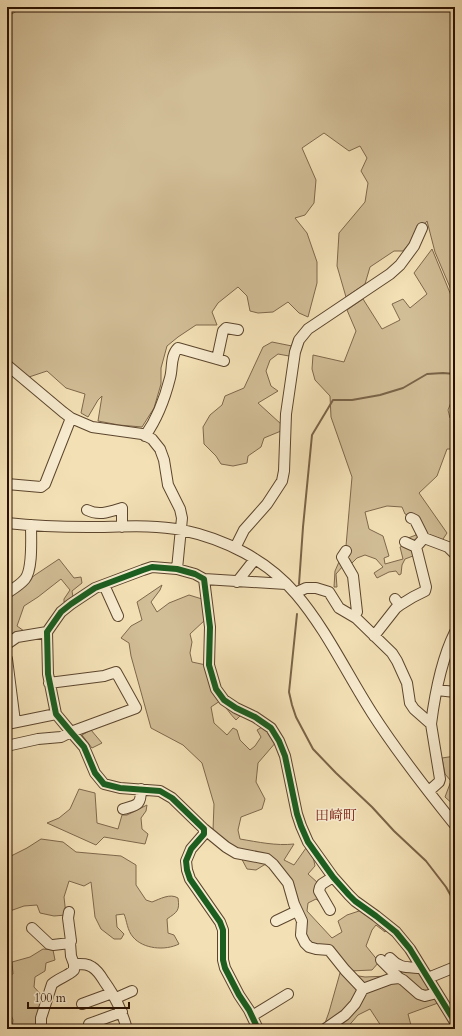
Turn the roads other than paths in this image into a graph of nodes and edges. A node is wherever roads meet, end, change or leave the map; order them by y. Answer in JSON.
{"nodes":[{"id":1,"x":422,"y":228,"type":"dead end"},
{"id":2,"x":238,"y":330,"type":"dead end"},
{"id":3,"x":7,"y":365,"type":"edge"},
{"id":4,"x":71,"y":418,"type":"junction"},
{"id":5,"x":145,"y":436,"type":"junction"},
{"id":6,"x":7,"y":484,"type":"edge"},
{"id":7,"x":87,"y":510,"type":"dead end"},
{"id":8,"x":411,"y":518,"type":"dead end"},
{"id":9,"x":7,"y":523,"type":"edge"},
{"id":10,"x":31,"y":525,"type":"junction"},
{"id":11,"x":122,"y":527,"type":"junction"},
{"id":12,"x":181,"y":530,"type":"junction"},
{"id":13,"x":424,"y":538,"type":"junction"},
{"id":14,"x":406,"y":542,"type":"dead end"},
{"id":15,"x":416,"y":547,"type":"junction"},
{"id":16,"x":235,"y":548,"type":"junction"},
{"id":17,"x":346,"y":551,"type":"dead end"},
{"id":18,"x":455,"y":554,"type":"edge"},
{"id":19,"x":255,"y":559,"type":"junction"},
{"id":20,"x":177,"y":569,"type":"junction"},
{"id":21,"x":204,"y":580,"type":"junction"},
{"id":22,"x":237,"y":582,"type":"junction"},
{"id":23,"x":286,"y":584,"type":"junction"},
{"id":24,"x":104,"y":585,"type":"junction"},
{"id":25,"x":7,"y":593,"type":"edge"},
{"id":26,"x":295,"y":593,"type":"junction"},
{"id":27,"x":358,"y":612,"type":"junction"},
{"id":28,"x":118,"y":616,"type":"dead end"},
{"id":29,"x":47,"y":632,"type":"junction"},
{"id":30,"x":455,"y":632,"type":"edge"},
{"id":31,"x":374,"y":636,"type":"junction"},
{"id":32,"x":7,"y":644,"type":"edge"},
{"id":33,"x":7,"y":659,"type":"edge"},
{"id":34,"x":49,"y":683,"type":"junction"},
{"id":35,"x":437,"y":690,"type":"junction"},
{"id":36,"x":455,"y":692,"type":"edge"},
{"id":37,"x":56,"y":714,"type":"junction"},
{"id":38,"x":11,"y":723,"type":"edge"},
{"id":39,"x":431,"y":724,"type":"junction"},
{"id":40,"x":71,"y":732,"type":"junction"},
{"id":41,"x":7,"y":745,"type":"edge"},
{"id":42,"x":141,"y":789,"type":"junction"},
{"id":43,"x":429,"y":791,"type":"junction"},
{"id":44,"x":123,"y":809,"type":"dead end"},
{"id":45,"x":455,"y":824,"type":"edge"},
{"id":46,"x":204,"y":829,"type":"junction"},
{"id":47,"x":333,"y":876,"type":"junction"},
{"id":48,"x":296,"y":910,"type":"junction"},
{"id":49,"x":330,"y":910,"type":"dead end"},
{"id":50,"x":69,"y":912,"type":"dead end"},
{"id":51,"x":277,"y":918,"type":"dead end"},
{"id":52,"x":32,"y":928,"type":"dead end"},
{"id":53,"x":70,"y":943,"type":"junction"},
{"id":54,"x":74,"y":964,"type":"junction"},
{"id":55,"x":455,"y":967,"type":"edge"},
{"id":56,"x":421,"y":968,"type":"junction"},
{"id":57,"x":399,"y":978,"type":"junction"},
{"id":58,"x":428,"y":978,"type":"junction"},
{"id":59,"x":363,"y":989,"type":"junction"},
{"id":60,"x":132,"y":991,"type":"dead end"},
{"id":61,"x":437,"y":993,"type":"junction"},
{"id":62,"x":288,"y":994,"type":"dead end"},
{"id":63,"x":114,"y":995,"type":"junction"},
{"id":64,"x":82,"y":1004,"type":"dead end"},
{"id":65,"x":122,"y":1012,"type":"junction"},
{"id":66,"x":252,"y":1016,"type":"junction"},
{"id":67,"x":455,"y":1022,"type":"edge"},
{"id":68,"x":89,"y":1024,"type":"dead end"},
{"id":69,"x":41,"y":1029,"type":"edge"},
{"id":70,"x":128,"y":1029,"type":"edge"},
{"id":71,"x":258,"y":1029,"type":"edge"},
{"id":72,"x":325,"y":1029,"type":"edge"}],
"edges":[{"from":1,"to":16,"type":"street"},
{"from":2,"to":5,"type":"street"},
{"from":3,"to":4,"type":"street"},
{"from":4,"to":5,"type":"street"},
{"from":4,"to":6,"type":"street"},
{"from":5,"to":12,"type":"street"},
{"from":7,"to":11,"type":"street"},
{"from":8,"to":13,"type":"street"},
{"from":9,"to":10,"type":"street"},
{"from":10,"to":11,"type":"street"},
{"from":10,"to":25,"type":"street"},
{"from":11,"to":12,"type":"street"},
{"from":12,"to":16,"type":"street"},
{"from":12,"to":20,"type":"street"},
{"from":13,"to":15,"type":"street"},
{"from":13,"to":18,"type":"street"},
{"from":14,"to":15,"type":"street"},
{"from":15,"to":31,"type":"street"},
{"from":16,"to":19,"type":"street"},
{"from":17,"to":27,"type":"street"},
{"from":19,"to":22,"type":"street"},
{"from":19,"to":23,"type":"street"},
{"from":20,"to":21,"type":"street"},
{"from":20,"to":24,"type":"street"},
{"from":21,"to":22,"type":"street"},
{"from":21,"to":47,"type":"street"},
{"from":22,"to":23,"type":"street"},
{"from":23,"to":26,"type":"street"},
{"from":24,"to":28,"type":"street"},
{"from":24,"to":29,"type":"street"},
{"from":26,"to":27,"type":"street"},
{"from":26,"to":43,"type":"street"},
{"from":27,"to":31,"type":"street"},
{"from":29,"to":32,"type":"street"},
{"from":29,"to":34,"type":"street"},
{"from":30,"to":35,"type":"street"},
{"from":31,"to":39,"type":"street"},
{"from":33,"to":38,"type":"street"},
{"from":34,"to":37,"type":"street"},
{"from":34,"to":40,"type":"street"},
{"from":35,"to":36,"type":"street"},
{"from":35,"to":39,"type":"street"},
{"from":37,"to":38,"type":"street"},
{"from":37,"to":40,"type":"street"},
{"from":39,"to":43,"type":"street"},
{"from":40,"to":41,"type":"street"},
{"from":40,"to":42,"type":"street"},
{"from":42,"to":44,"type":"street"},
{"from":42,"to":46,"type":"street"},
{"from":43,"to":45,"type":"street"},
{"from":46,"to":48,"type":"street"},
{"from":46,"to":66,"type":"street"},
{"from":47,"to":49,"type":"street"},
{"from":47,"to":56,"type":"street"},
{"from":48,"to":51,"type":"street"},
{"from":48,"to":59,"type":"street"},
{"from":50,"to":53,"type":"street"},
{"from":52,"to":53,"type":"street"},
{"from":53,"to":54,"type":"street"},
{"from":54,"to":63,"type":"street"},
{"from":54,"to":69,"type":"street"},
{"from":55,"to":58,"type":"street"},
{"from":56,"to":57,"type":"street"},
{"from":56,"to":58,"type":"street"},
{"from":57,"to":59,"type":"street"},
{"from":57,"to":61,"type":"street"},
{"from":58,"to":61,"type":"street"},
{"from":59,"to":72,"type":"street"},
{"from":60,"to":63,"type":"street"},
{"from":61,"to":67,"type":"street"},
{"from":62,"to":66,"type":"street"},
{"from":63,"to":64,"type":"street"},
{"from":63,"to":65,"type":"street"},
{"from":65,"to":68,"type":"street"},
{"from":65,"to":70,"type":"street"},
{"from":66,"to":71,"type":"street"}]}
